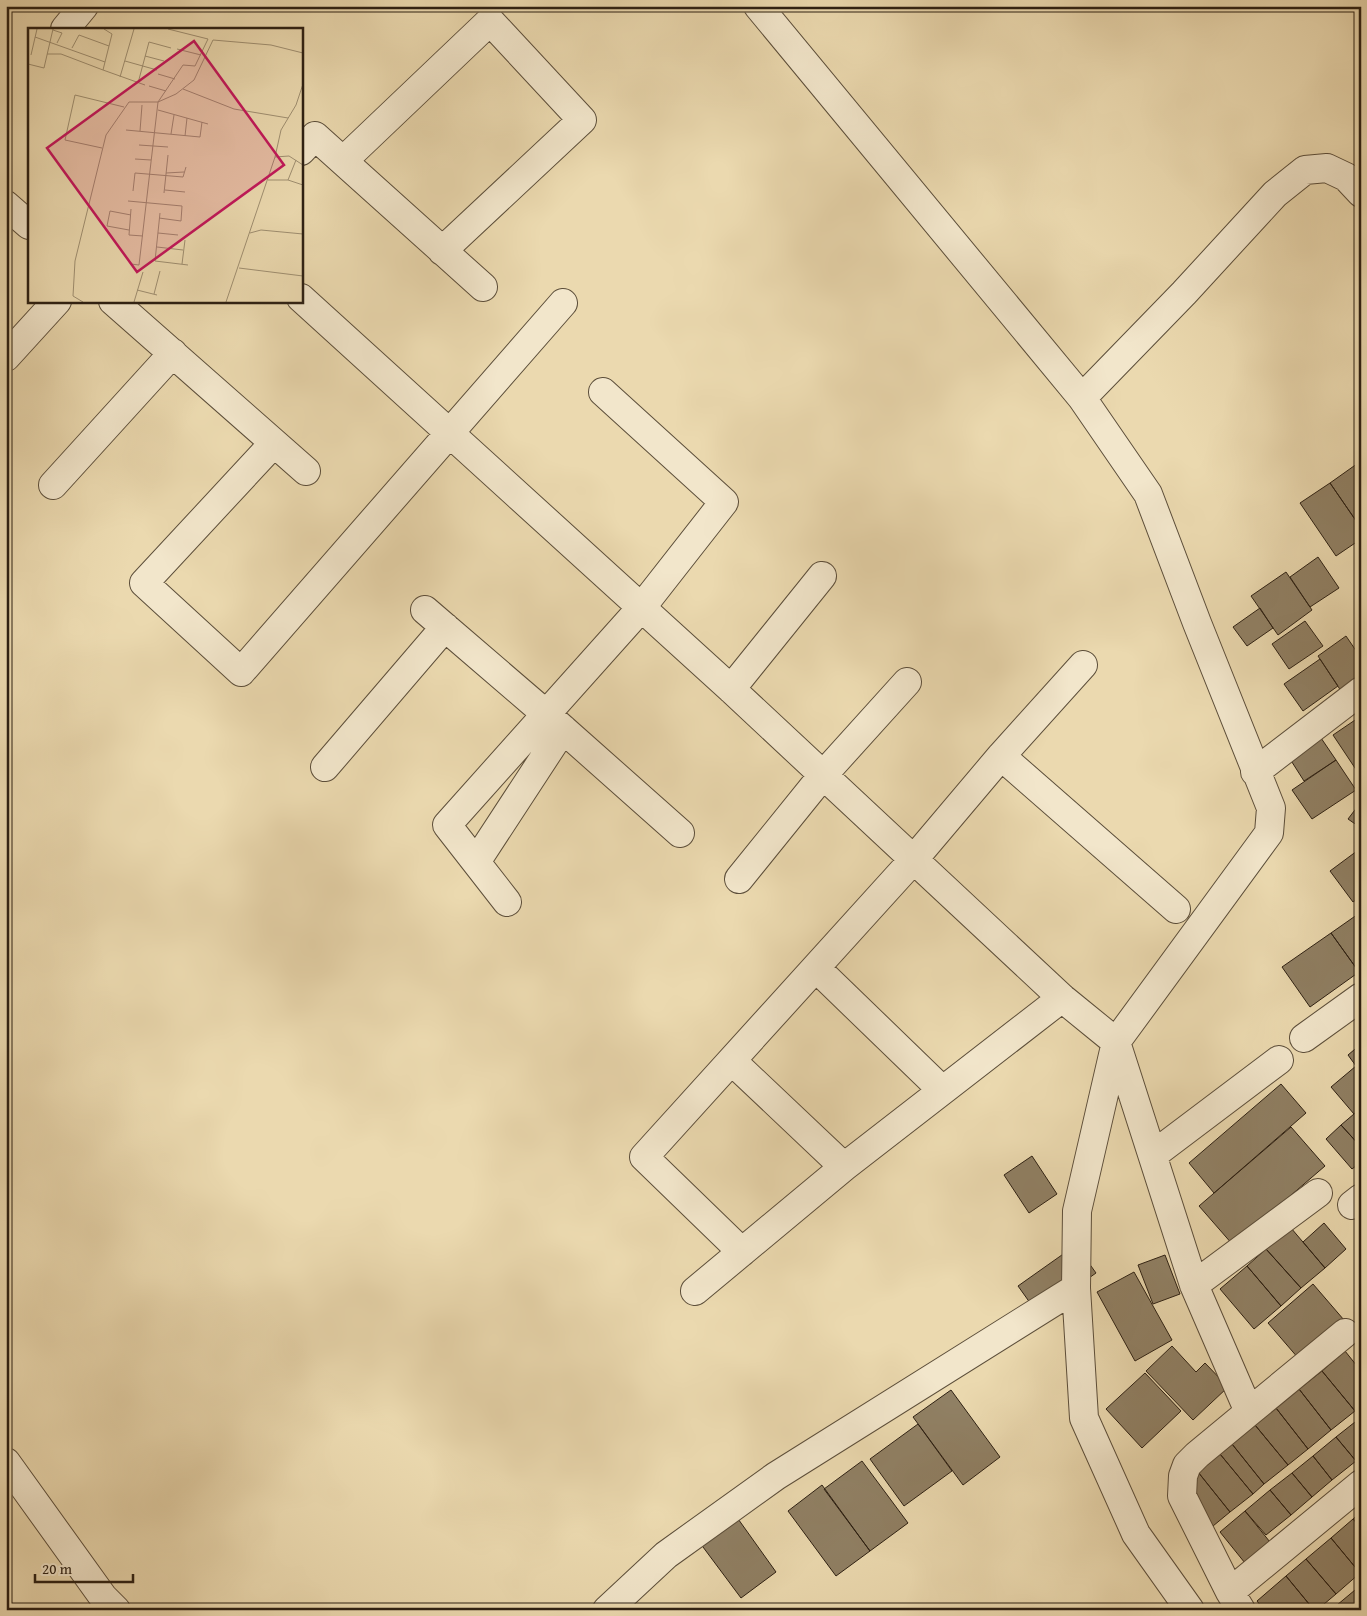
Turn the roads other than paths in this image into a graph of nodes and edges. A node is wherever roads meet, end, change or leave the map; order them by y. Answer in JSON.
{"nodes":[{"id":1,"x":84,"y":6,"type":"edge"},
{"id":2,"x":758,"y":6,"type":"edge"},
{"id":3,"x":484,"y":13,"type":"edge"},
{"id":4,"x":66,"y":28,"type":"edge"},
{"id":5,"x":302,"y":150,"type":"edge"},
{"id":6,"x":343,"y":161,"type":"junction"},
{"id":7,"x":1361,"y":193,"type":"edge"},
{"id":8,"x":6,"y":204,"type":"edge"},
{"id":9,"x":28,"y":224,"type":"edge"},
{"id":10,"x":442,"y":251,"type":"junction"},
{"id":11,"x":484,"y":287,"type":"dead end"},
{"id":12,"x":302,"y":299,"type":"edge"},
{"id":13,"x":55,"y":302,"type":"edge"},
{"id":14,"x":563,"y":303,"type":"dead end"},
{"id":15,"x":126,"y":305,"type":"edge"},
{"id":16,"x":173,"y":353,"type":"junction"},
{"id":17,"x":6,"y":357,"type":"edge"},
{"id":18,"x":603,"y":392,"type":"dead end"},
{"id":19,"x":1082,"y":398,"type":"junction"},
{"id":20,"x":450,"y":433,"type":"junction"},
{"id":21,"x":274,"y":443,"type":"junction"},
{"id":22,"x":306,"y":471,"type":"dead end"},
{"id":23,"x":53,"y":485,"type":"dead end"},
{"id":24,"x":822,"y":576,"type":"dead end"},
{"id":25,"x":641,"y":608,"type":"junction"},
{"id":26,"x":1083,"y":666,"type":"dead end"},
{"id":27,"x":907,"y":682,"type":"dead end"},
{"id":28,"x":731,"y":689,"type":"junction"},
{"id":29,"x":1361,"y":691,"type":"edge"},
{"id":30,"x":554,"y":721,"type":"junction"},
{"id":31,"x":1001,"y":756,"type":"junction"},
{"id":32,"x":325,"y":767,"type":"dead end"},
{"id":33,"x":1255,"y":772,"type":"junction"},
{"id":34,"x":823,"y":775,"type":"junction"},
{"id":35,"x":680,"y":833,"type":"dead end"},
{"id":36,"x":914,"y":859,"type":"junction"},
{"id":37,"x":476,"y":862,"type":"junction"},
{"id":38,"x":739,"y":879,"type":"dead end"},
{"id":39,"x":507,"y":902,"type":"dead end"},
{"id":40,"x":1176,"y":909,"type":"dead end"},
{"id":41,"x":816,"y":968,"type":"junction"},
{"id":42,"x":1361,"y":997,"type":"edge"},
{"id":43,"x":1062,"y":998,"type":"junction"},
{"id":44,"x":1304,"y":1038,"type":"dead end"},
{"id":45,"x":1116,"y":1042,"type":"junction"},
{"id":46,"x":1279,"y":1060,"type":"dead end"},
{"id":47,"x":732,"y":1061,"type":"junction"},
{"id":48,"x":942,"y":1090,"type":"junction"},
{"id":49,"x":1152,"y":1154,"type":"junction"},
{"id":50,"x":844,"y":1167,"type":"junction"},
{"id":51,"x":1318,"y":1193,"type":"dead end"},
{"id":52,"x":742,"y":1252,"type":"junction"},
{"id":53,"x":1194,"y":1285,"type":"junction"},
{"id":54,"x":1076,"y":1288,"type":"junction"},
{"id":55,"x":695,"y":1291,"type":"dead end"},
{"id":56,"x":1345,"y":1333,"type":"dead end"},
{"id":57,"x":1249,"y":1412,"type":"junction"},
{"id":58,"x":6,"y":1462,"type":"edge"},
{"id":59,"x":1361,"y":1484,"type":"edge"},
{"id":60,"x":1236,"y":1601,"type":"edge"},
{"id":61,"x":105,"y":1605,"type":"edge"},
{"id":62,"x":607,"y":1610,"type":"edge"},
{"id":63,"x":1190,"y":1610,"type":"edge"}],
"edges":[{"from":1,"to":4,"type":"street"},
{"from":2,"to":19,"type":"street"},
{"from":3,"to":6,"type":"street"},
{"from":3,"to":10,"type":"street"},
{"from":5,"to":6,"type":"street"},
{"from":6,"to":10,"type":"street"},
{"from":7,"to":19,"type":"street"},
{"from":8,"to":9,"type":"street"},
{"from":10,"to":11,"type":"street"},
{"from":12,"to":20,"type":"street"},
{"from":13,"to":17,"type":"street"},
{"from":14,"to":20,"type":"street"},
{"from":15,"to":16,"type":"street"},
{"from":16,"to":21,"type":"street"},
{"from":16,"to":23,"type":"street"},
{"from":18,"to":25,"type":"street"},
{"from":19,"to":33,"type":"street"},
{"from":20,"to":21,"type":"street"},
{"from":20,"to":25,"type":"street"},
{"from":21,"to":22,"type":"street"},
{"from":24,"to":28,"type":"street"},
{"from":25,"to":28,"type":"street"},
{"from":25,"to":30,"type":"street"},
{"from":26,"to":31,"type":"street"},
{"from":27,"to":34,"type":"street"},
{"from":28,"to":34,"type":"street"},
{"from":29,"to":33,"type":"street"},
{"from":30,"to":32,"type":"street"},
{"from":30,"to":35,"type":"street"},
{"from":30,"to":37,"type":"street"},
{"from":30,"to":37,"type":"street"},
{"from":31,"to":36,"type":"street"},
{"from":31,"to":40,"type":"street"},
{"from":33,"to":45,"type":"street"},
{"from":34,"to":36,"type":"street"},
{"from":34,"to":38,"type":"street"},
{"from":36,"to":41,"type":"street"},
{"from":36,"to":43,"type":"street"},
{"from":37,"to":39,"type":"street"},
{"from":41,"to":47,"type":"street"},
{"from":41,"to":48,"type":"street"},
{"from":42,"to":44,"type":"street"},
{"from":43,"to":45,"type":"street"},
{"from":43,"to":48,"type":"street"},
{"from":45,"to":49,"type":"street"},
{"from":45,"to":54,"type":"street"},
{"from":46,"to":49,"type":"street"},
{"from":47,"to":50,"type":"street"},
{"from":47,"to":52,"type":"street"},
{"from":48,"to":50,"type":"street"},
{"from":49,"to":53,"type":"street"},
{"from":50,"to":52,"type":"street"},
{"from":51,"to":53,"type":"street"},
{"from":52,"to":55,"type":"street"},
{"from":53,"to":57,"type":"street"},
{"from":54,"to":62,"type":"street"},
{"from":54,"to":63,"type":"street"},
{"from":56,"to":57,"type":"street"},
{"from":57,"to":60,"type":"street"},
{"from":58,"to":61,"type":"street"},
{"from":59,"to":60,"type":"street"}]}
